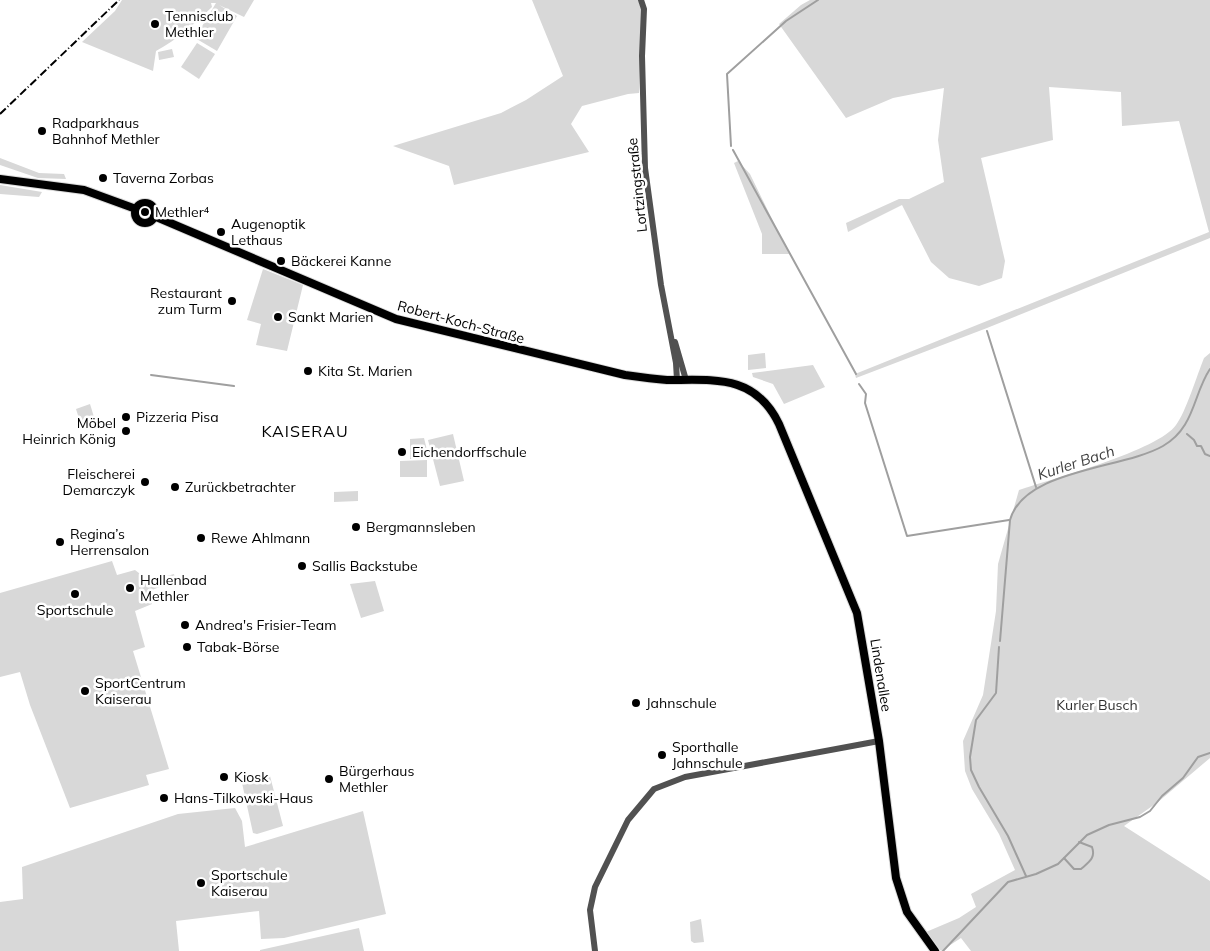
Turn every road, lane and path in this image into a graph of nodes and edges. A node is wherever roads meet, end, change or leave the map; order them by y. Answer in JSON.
{"nodes":[{"id":1,"x":641,"y":0,"type":"edge"},
{"id":2,"x":0,"y":179,"type":"edge"},
{"id":3,"x":136,"y":208,"type":"junction"},
{"id":4,"x":154,"y":216,"type":"junction"},
{"id":5,"x":671,"y":337,"type":"junction"},
{"id":6,"x":677,"y":380,"type":"junction"},
{"id":7,"x":686,"y":380,"type":"junction"},
{"id":8,"x":771,"y":408,"type":"joint"},
{"id":9,"x":879,"y":741,"type":"junction"},
{"id":10,"x":595,"y":951,"type":"edge"},
{"id":11,"x":935,"y":951,"type":"edge"}],
"edges":[{"from":1,"to":5,"type":"street","name":"Lortzingstraße"},
{"from":2,"to":3,"type":"main road"},
{"from":3,"to":4,"type":"main road"},
{"from":3,"to":4,"type":"main road"},
{"from":4,"to":6,"type":"main road","name":"Robert-Koch-Straße"},
{"from":5,"to":6,"type":"street","name":"Lortzingstraße"},
{"from":5,"to":7,"type":"street","name":"Lortzingstraße"},
{"from":6,"to":7,"type":"main road","name":"Robert-Koch-Straße"},
{"from":7,"to":8,"type":"main road","name":"Robert-Koch-Straße"},
{"from":8,"to":9,"type":"main road","name":"Lindenallee"},
{"from":9,"to":10,"type":"street"},
{"from":9,"to":11,"type":"main road","name":"Lindenallee"}]}
